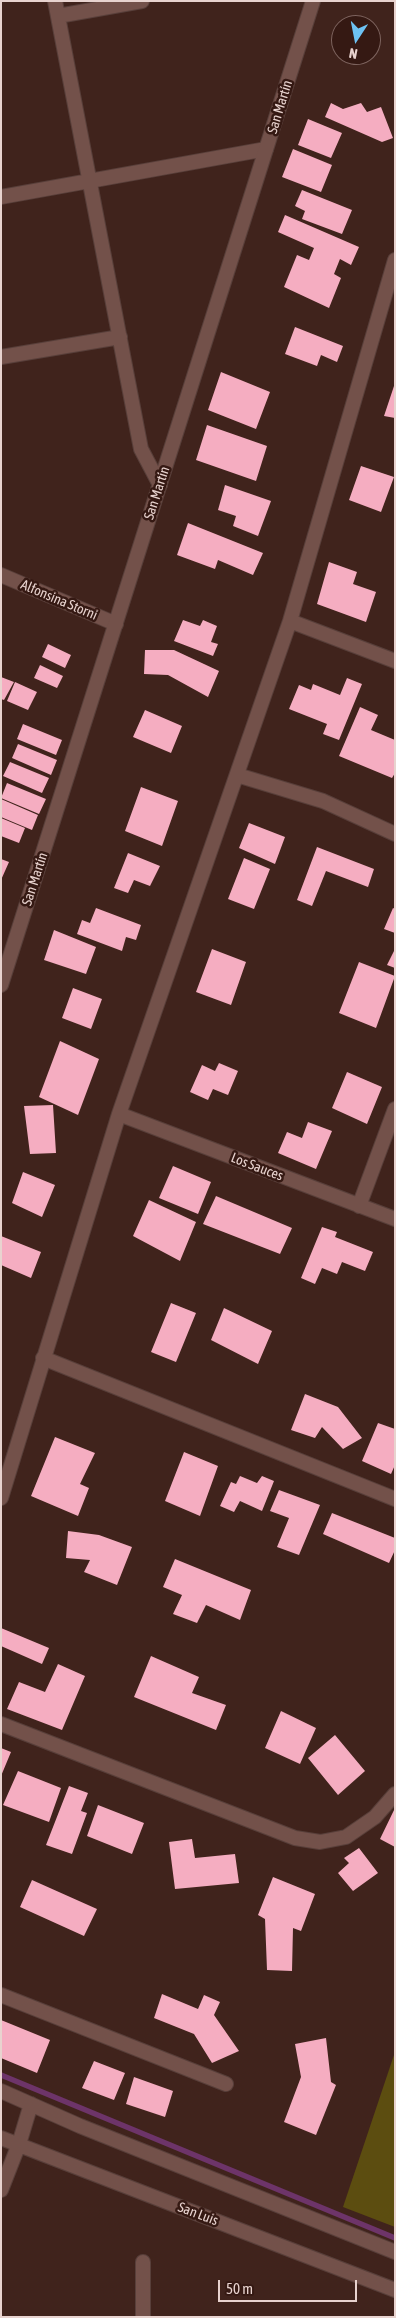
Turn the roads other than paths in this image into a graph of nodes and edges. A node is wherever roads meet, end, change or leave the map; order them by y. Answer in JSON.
{"nodes":[{"id":1,"x":56,"y":1,"type":"edge"},
{"id":2,"x":142,"y":1,"type":"edge"},
{"id":3,"x":313,"y":1,"type":"edge"},
{"id":4,"x":58,"y":16,"type":"junction"},
{"id":5,"x":266,"y":149,"type":"junction"},
{"id":6,"x":90,"y":181,"type":"junction"},
{"id":7,"x":1,"y":198,"type":"edge"},
{"id":8,"x":395,"y":260,"type":"edge"},
{"id":9,"x":120,"y":337,"type":"junction"},
{"id":10,"x":1,"y":357,"type":"edge"},
{"id":11,"x":160,"y":485,"type":"junction"},
{"id":12,"x":1,"y":575,"type":"edge"},
{"id":13,"x":290,"y":621,"type":"junction"},
{"id":14,"x":116,"y":624,"type":"junction"},
{"id":15,"x":395,"y":661,"type":"edge"},
{"id":16,"x":236,"y":775,"type":"junction"},
{"id":17,"x":395,"y":834,"type":"edge"},
{"id":18,"x":1,"y":985,"type":"edge"},
{"id":19,"x":395,"y":1109,"type":"edge"},
{"id":20,"x":119,"y":1114,"type":"junction"},
{"id":21,"x":359,"y":1206,"type":"junction"},
{"id":22,"x":395,"y":1220,"type":"edge"},
{"id":23,"x":43,"y":1358,"type":"junction"},
{"id":24,"x":1,"y":1498,"type":"edge"},
{"id":25,"x":395,"y":1498,"type":"edge"},
{"id":26,"x":1,"y":1724,"type":"edge"},
{"id":27,"x":395,"y":1794,"type":"edge"},
{"id":28,"x":1,"y":1995,"type":"edge"},
{"id":29,"x":226,"y":2084,"type":"dead end"},
{"id":30,"x":1,"y":2091,"type":"edge"},
{"id":31,"x":31,"y":2104,"type":"junction"},
{"id":32,"x":1,"y":2138,"type":"edge"},
{"id":33,"x":19,"y":2144,"type":"junction"},
{"id":34,"x":1,"y":2190,"type":"edge"},
{"id":35,"x":395,"y":2252,"type":"edge"},
{"id":36,"x":143,"y":2262,"type":"dead end"},
{"id":37,"x":395,"y":2290,"type":"edge"},
{"id":38,"x":143,"y":2317,"type":"edge"}],
"edges":[{"from":1,"to":4,"type":"street"},
{"from":2,"to":4,"type":"street"},
{"from":3,"to":5,"type":"street","name":"San Martín"},
{"from":4,"to":6,"type":"street"},
{"from":5,"to":6,"type":"street"},
{"from":5,"to":11,"type":"street","name":"San Martín"},
{"from":6,"to":7,"type":"street"},
{"from":6,"to":9,"type":"street"},
{"from":8,"to":13,"type":"street"},
{"from":9,"to":10,"type":"street"},
{"from":9,"to":11,"type":"street"},
{"from":11,"to":14,"type":"street","name":"San Martín"},
{"from":12,"to":14,"type":"street","name":"Alfonsina Storni"},
{"from":13,"to":15,"type":"street"},
{"from":13,"to":16,"type":"street"},
{"from":14,"to":18,"type":"street","name":"San Martín"},
{"from":16,"to":17,"type":"street"},
{"from":16,"to":20,"type":"street"},
{"from":19,"to":21,"type":"street"},
{"from":20,"to":21,"type":"street","name":"Los Sauces"},
{"from":20,"to":23,"type":"street"},
{"from":21,"to":22,"type":"street","name":"Los Sauces"},
{"from":23,"to":24,"type":"street"},
{"from":23,"to":25,"type":"street"},
{"from":26,"to":27,"type":"street"},
{"from":28,"to":29,"type":"street"},
{"from":30,"to":31,"type":"street"},
{"from":31,"to":33,"type":"street"},
{"from":31,"to":35,"type":"street"},
{"from":32,"to":33,"type":"street","name":"San Luis"},
{"from":33,"to":34,"type":"street"},
{"from":33,"to":37,"type":"street","name":"San Luis"},
{"from":36,"to":38,"type":"street"}]}
